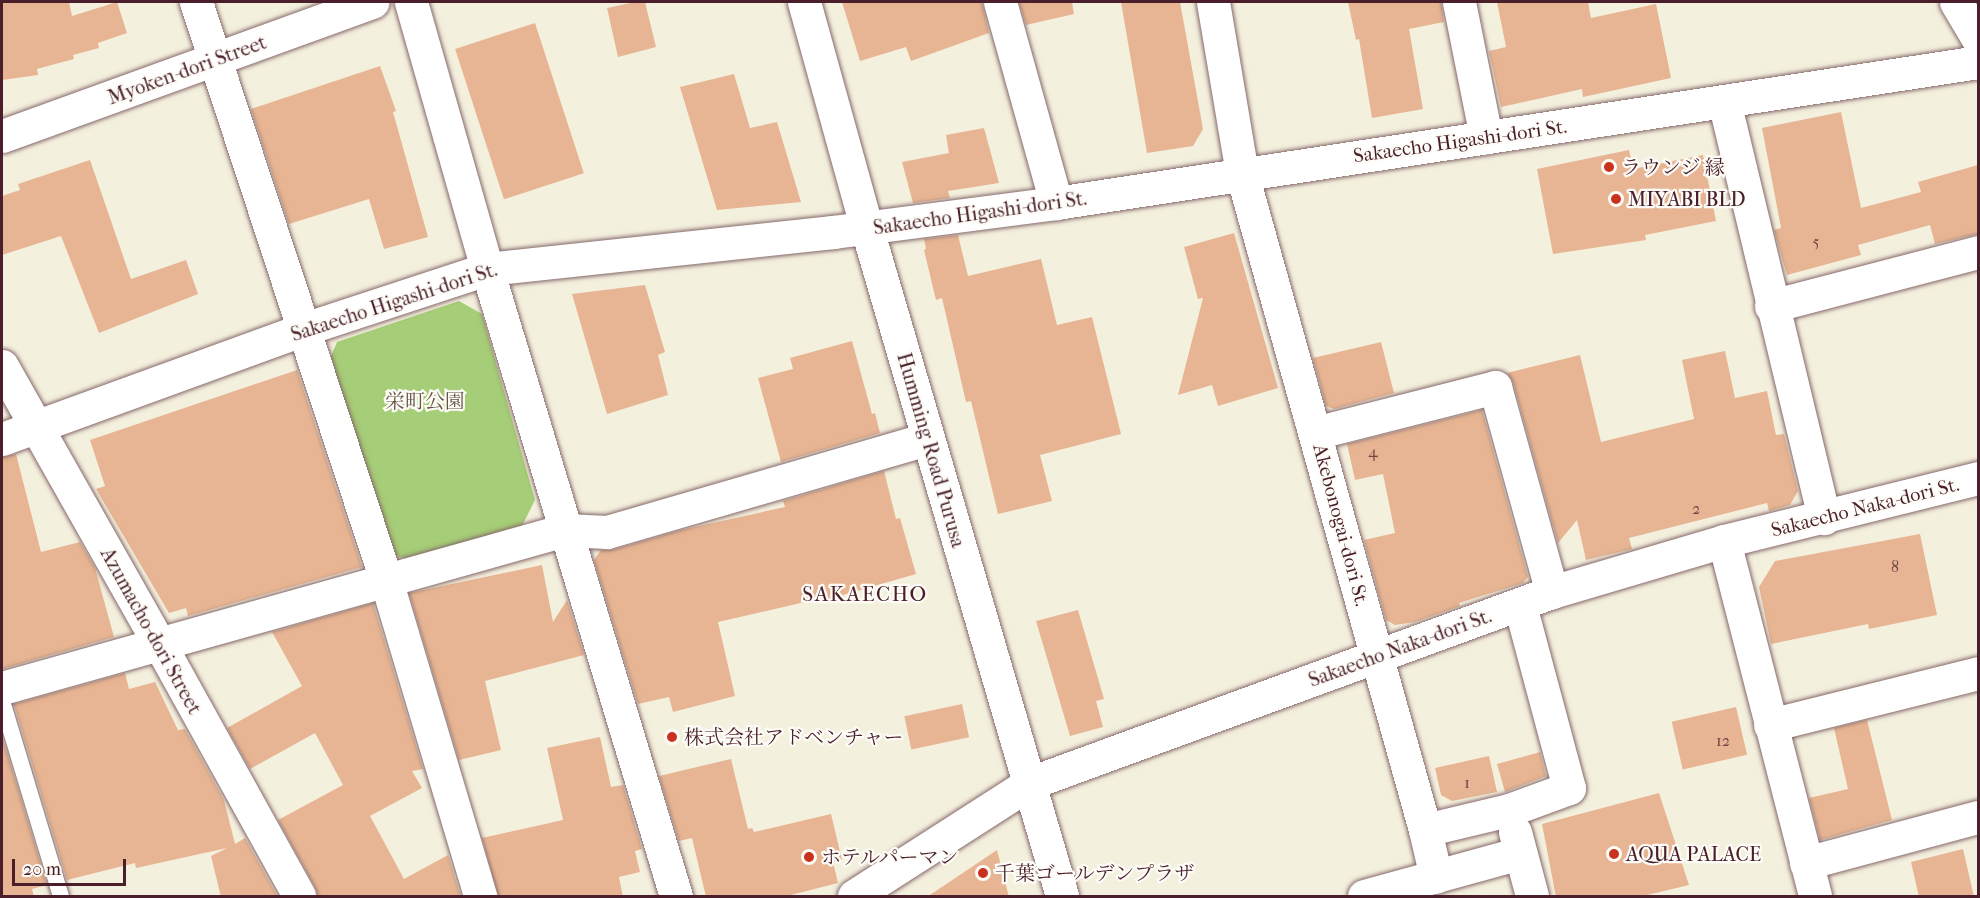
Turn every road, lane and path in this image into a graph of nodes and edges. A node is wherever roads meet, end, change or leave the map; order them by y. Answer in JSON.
{"nodes":[{"id":1,"x":196,"y":2,"type":"edge"},
{"id":2,"x":372,"y":2,"type":"edge"},
{"id":3,"x":411,"y":2,"type":"edge"},
{"id":4,"x":804,"y":2,"type":"edge"},
{"id":5,"x":1000,"y":2,"type":"edge"},
{"id":6,"x":1213,"y":2,"type":"edge"},
{"id":7,"x":1459,"y":2,"type":"edge"},
{"id":8,"x":1956,"y":2,"type":"edge"},
{"id":9,"x":1978,"y":39,"type":"edge"},
{"id":10,"x":216,"y":60,"type":"junction"},
{"id":11,"x":1978,"y":62,"type":"edge"},
{"id":12,"x":1724,"y":101,"type":"junction"},
{"id":13,"x":2,"y":136,"type":"edge"},
{"id":14,"x":1486,"y":137,"type":"junction"},
{"id":15,"x":1242,"y":174,"type":"junction"},
{"id":16,"x":1056,"y":203,"type":"junction"},
{"id":17,"x":867,"y":229,"type":"junction"},
{"id":18,"x":1978,"y":252,"type":"edge"},
{"id":19,"x":487,"y":269,"type":"junction"},
{"id":20,"x":1772,"y":306,"type":"junction"},
{"id":21,"x":304,"y":330,"type":"junction"},
{"id":22,"x":2,"y":366,"type":"edge"},
{"id":23,"x":35,"y":426,"type":"junction"},
{"id":24,"x":1316,"y":433,"type":"junction"},
{"id":25,"x":2,"y":439,"type":"edge"},
{"id":26,"x":928,"y":440,"type":"junction"},
{"id":27,"x":1978,"y":478,"type":"edge"},
{"id":28,"x":1824,"y":518,"type":"junction"},
{"id":29,"x":565,"y":530,"type":"junction"},
{"id":30,"x":1724,"y":541,"type":"junction"},
{"id":31,"x":386,"y":580,"type":"junction"},
{"id":32,"x":1552,"y":592,"type":"junction"},
{"id":33,"x":1520,"y":605,"type":"junction"},
{"id":34,"x":159,"y":643,"type":"junction"},
{"id":35,"x":1376,"y":655,"type":"junction"},
{"id":36,"x":1978,"y":673,"type":"edge"},
{"id":37,"x":2,"y":688,"type":"edge"},
{"id":38,"x":2,"y":700,"type":"edge"},
{"id":39,"x":1770,"y":725,"type":"junction"},
{"id":40,"x":1030,"y":783,"type":"junction"},
{"id":41,"x":1509,"y":810,"type":"junction"},
{"id":42,"x":1978,"y":817,"type":"edge"},
{"id":43,"x":1425,"y":830,"type":"junction"},
{"id":44,"x":1520,"y":853,"type":"junction"},
{"id":45,"x":1806,"y":862,"type":"junction"},
{"id":46,"x":1436,"y":877,"type":"junction"},
{"id":47,"x":61,"y":897,"type":"edge"},
{"id":48,"x":299,"y":897,"type":"edge"},
{"id":49,"x":480,"y":897,"type":"edge"},
{"id":50,"x":676,"y":897,"type":"edge"},
{"id":51,"x":854,"y":897,"type":"edge"},
{"id":52,"x":1062,"y":897,"type":"edge"},
{"id":53,"x":1364,"y":897,"type":"edge"},
{"id":54,"x":1532,"y":897,"type":"edge"},
{"id":55,"x":1815,"y":897,"type":"edge"}],
"edges":[{"from":1,"to":10,"type":"street"},
{"from":2,"to":10,"type":"street","name":"Myoken-dori Street"},
{"from":3,"to":19,"type":"street"},
{"from":4,"to":17,"type":"street","name":"Humming Road Purusa"},
{"from":5,"to":16,"type":"street"},
{"from":6,"to":15,"type":"street","name":"Akebonogai-dori St."},
{"from":7,"to":14,"type":"street"},
{"from":8,"to":9,"type":"street"},
{"from":10,"to":13,"type":"street","name":"Myoken-dori Street"},
{"from":10,"to":21,"type":"street"},
{"from":11,"to":12,"type":"street","name":"Sakaecho Higashi-dori St."},
{"from":12,"to":14,"type":"street","name":"Sakaecho Higashi-dori St."},
{"from":12,"to":20,"type":"street"},
{"from":14,"to":15,"type":"street","name":"Sakaecho Higashi-dori St."},
{"from":15,"to":16,"type":"street","name":"Sakaecho Higashi-dori St."},
{"from":15,"to":24,"type":"street","name":"Akebonogai-dori St."},
{"from":16,"to":17,"type":"street","name":"Sakaecho Higashi-dori St."},
{"from":17,"to":19,"type":"street","name":"Sakaecho Higashi-dori St."},
{"from":17,"to":26,"type":"street","name":"Humming Road Purusa"},
{"from":18,"to":20,"type":"street"},
{"from":19,"to":21,"type":"street","name":"Sakaecho Higashi-dori St."},
{"from":19,"to":29,"type":"street"},
{"from":20,"to":28,"type":"street"},
{"from":21,"to":23,"type":"street","name":"Sakaecho Higashi-dori St."},
{"from":21,"to":31,"type":"street"},
{"from":22,"to":23,"type":"street","name":"Azumacho-dori Street"},
{"from":23,"to":25,"type":"street","name":"Sakaecho Higashi-dori St."},
{"from":23,"to":34,"type":"street","name":"Azumacho-dori Street"},
{"from":24,"to":32,"type":"street"},
{"from":24,"to":35,"type":"street","name":"Akebonogai-dori St."},
{"from":26,"to":29,"type":"street"},
{"from":26,"to":40,"type":"street","name":"Humming Road Purusa"},
{"from":27,"to":28,"type":"street","name":"Sakaecho Naka-dori St."},
{"from":28,"to":30,"type":"street","name":"Sakaecho Naka-dori St."},
{"from":29,"to":31,"type":"street"},
{"from":29,"to":50,"type":"street"},
{"from":30,"to":32,"type":"street","name":"Sakaecho Naka-dori St."},
{"from":30,"to":39,"type":"street"},
{"from":31,"to":34,"type":"street"},
{"from":31,"to":49,"type":"street"},
{"from":32,"to":33,"type":"street","name":"Sakaecho Naka-dori St."},
{"from":33,"to":35,"type":"street","name":"Sakaecho Naka-dori St."},
{"from":33,"to":41,"type":"street"},
{"from":34,"to":37,"type":"street"},
{"from":34,"to":48,"type":"street","name":"Azumacho-dori Street"},
{"from":35,"to":40,"type":"street","name":"Sakaecho Naka-dori St."},
{"from":35,"to":43,"type":"street","name":"Akebonogai-dori St."},
{"from":36,"to":39,"type":"street"},
{"from":38,"to":47,"type":"lane"},
{"from":39,"to":45,"type":"street"},
{"from":40,"to":51,"type":"street","name":"Sakaecho Naka-dori St."},
{"from":40,"to":52,"type":"street","name":"Humming Road Purusa"},
{"from":41,"to":43,"type":"street"},
{"from":41,"to":44,"type":"street"},
{"from":42,"to":45,"type":"street"},
{"from":43,"to":46,"type":"street","name":"Akebonogai-dori St."},
{"from":44,"to":46,"type":"street"},
{"from":44,"to":54,"type":"street"},
{"from":45,"to":55,"type":"street"},
{"from":46,"to":53,"type":"street"}]}
